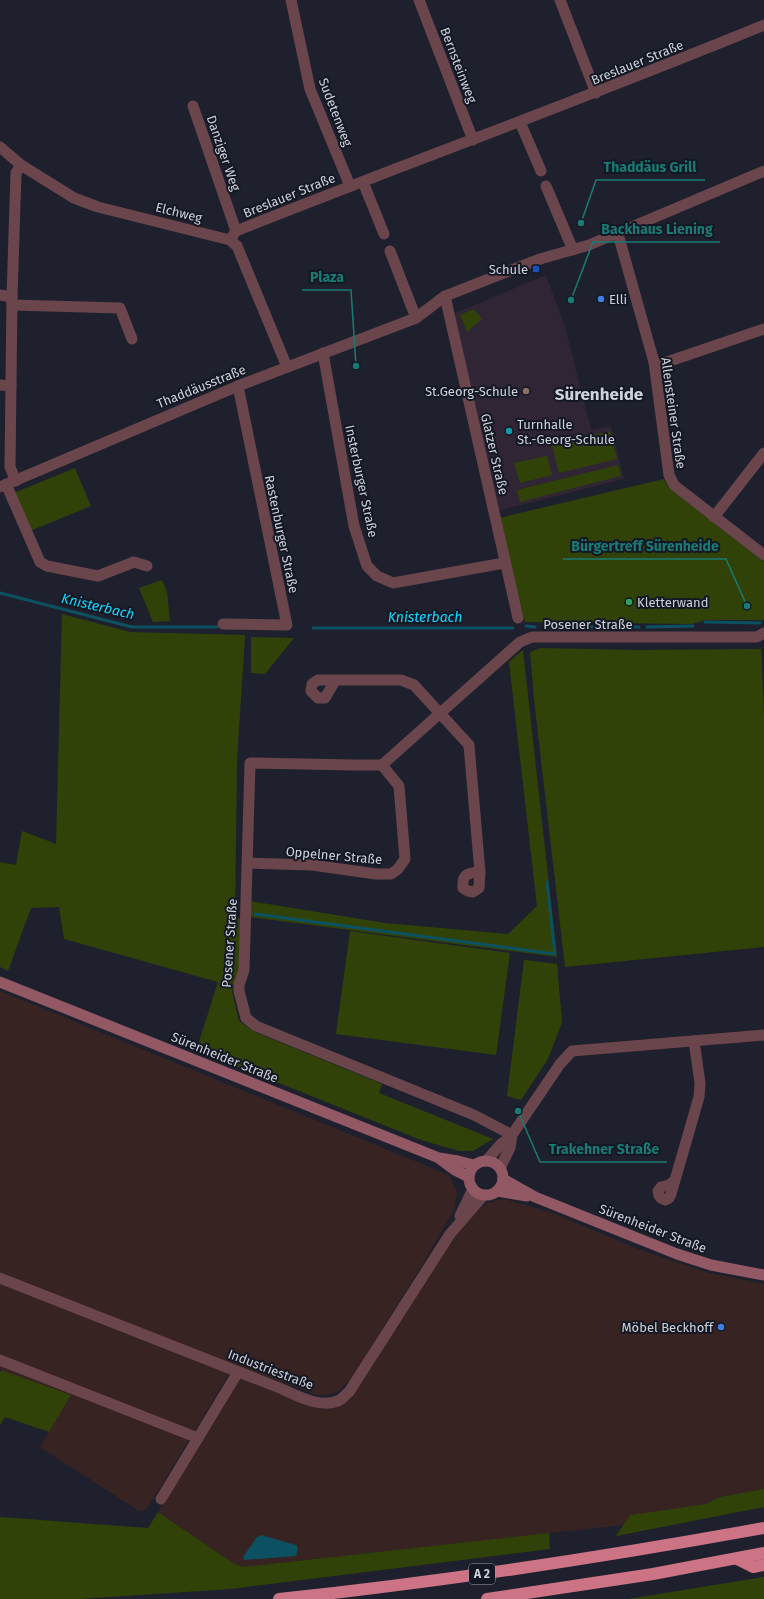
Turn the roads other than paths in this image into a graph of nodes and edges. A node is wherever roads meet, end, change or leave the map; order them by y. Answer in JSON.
{"nodes":[{"id":1,"x":291,"y":0,"type":"edge"},
{"id":2,"x":419,"y":0,"type":"edge"},
{"id":3,"x":560,"y":0,"type":"edge"},
{"id":4,"x":764,"y":25,"type":"edge"},
{"id":5,"x":596,"y":93,"type":"junction"},
{"id":6,"x":193,"y":106,"type":"dead end"},
{"id":7,"x":520,"y":122,"type":"junction"},
{"id":8,"x":473,"y":140,"type":"junction"},
{"id":9,"x":0,"y":147,"type":"edge"},
{"id":10,"x":21,"y":165,"type":"junction"},
{"id":11,"x":540,"y":171,"type":"dead end"},
{"id":12,"x":764,"y":171,"type":"edge"},
{"id":13,"x":363,"y":182,"type":"junction"},
{"id":14,"x":350,"y":186,"type":"junction"},
{"id":15,"x":546,"y":186,"type":"dead end"},
{"id":16,"x":384,"y":234,"type":"dead end"},
{"id":17,"x":618,"y":234,"type":"junction"},
{"id":18,"x":233,"y":235,"type":"junction"},
{"id":19,"x":573,"y":250,"type":"junction"},
{"id":20,"x":390,"y":251,"type":"dead end"},
{"id":21,"x":0,"y":295,"type":"edge"},
{"id":22,"x":445,"y":296,"type":"junction"},
{"id":23,"x":12,"y":301,"type":"junction"},
{"id":24,"x":416,"y":318,"type":"junction"},
{"id":25,"x":764,"y":329,"type":"edge"},
{"id":26,"x":132,"y":338,"type":"dead end"},
{"id":27,"x":323,"y":353,"type":"junction"},
{"id":28,"x":654,"y":362,"type":"junction"},
{"id":29,"x":287,"y":367,"type":"junction"},
{"id":30,"x":0,"y":385,"type":"edge"},
{"id":31,"x":12,"y":386,"type":"junction"},
{"id":32,"x":238,"y":386,"type":"junction"},
{"id":33,"x":764,"y":452,"type":"edge"},
{"id":34,"x":8,"y":484,"type":"edge"},
{"id":35,"x":714,"y":517,"type":"junction"},
{"id":36,"x":764,"y":555,"type":"edge"},
{"id":37,"x":504,"y":563,"type":"junction"},
{"id":38,"x":147,"y":566,"type":"dead end"},
{"id":39,"x":518,"y":618,"type":"dead end"},
{"id":40,"x":223,"y":624,"type":"dead end"},
{"id":41,"x":764,"y":633,"type":"edge"},
{"id":42,"x":335,"y":681,"type":"dead end"},
{"id":43,"x":440,"y":714,"type":"junction"},
{"id":44,"x":382,"y":765,"type":"junction"},
{"id":45,"x":248,"y":863,"type":"junction"},
{"id":46,"x":480,"y":872,"type":"dead end"},
{"id":47,"x":0,"y":982,"type":"edge"},
{"id":48,"x":764,"y":1035,"type":"edge"},
{"id":49,"x":694,"y":1041,"type":"junction"},
{"id":50,"x":512,"y":1136,"type":"junction"},
{"id":51,"x":439,"y":1158,"type":"junction"},
{"id":52,"x":487,"y":1160,"type":"junction"},
{"id":53,"x":474,"y":1165,"type":"junction"},
{"id":54,"x":500,"y":1168,"type":"junction"},
{"id":55,"x":469,"y":1177,"type":"junction"},
{"id":56,"x":503,"y":1179,"type":"junction"},
{"id":57,"x":674,"y":1181,"type":"dead end"},
{"id":58,"x":473,"y":1189,"type":"junction"},
{"id":59,"x":497,"y":1191,"type":"junction"},
{"id":60,"x":484,"y":1195,"type":"junction"},
{"id":61,"x":535,"y":1197,"type":"junction"},
{"id":62,"x":454,"y":1227,"type":"junction"},
{"id":63,"x":764,"y":1276,"type":"edge"},
{"id":64,"x":0,"y":1278,"type":"edge"},
{"id":65,"x":0,"y":1360,"type":"edge"},
{"id":66,"x":238,"y":1372,"type":"junction"},
{"id":67,"x":198,"y":1438,"type":"junction"},
{"id":68,"x":161,"y":1499,"type":"dead end"},
{"id":69,"x":764,"y":1528,"type":"edge"},
{"id":70,"x":764,"y":1553,"type":"edge"},
{"id":71,"x":737,"y":1559,"type":"junction"},
{"id":72,"x":764,"y":1565,"type":"edge"},
{"id":73,"x":279,"y":1599,"type":"edge"},
{"id":74,"x":487,"y":1599,"type":"edge"}],
"edges":[{"from":1,"to":14,"type":"street","name":"Sudetenweg"},
{"from":2,"to":8,"type":"street","name":"Bernsteinweg"},
{"from":3,"to":5,"type":"street"},
{"from":4,"to":5,"type":"street","name":"Breslauer Straße"},
{"from":5,"to":7,"type":"street","name":"Breslauer Straße"},
{"from":6,"to":18,"type":"street","name":"Danziger Weg"},
{"from":7,"to":8,"type":"street","name":"Breslauer Straße"},
{"from":7,"to":11,"type":"street"},
{"from":8,"to":13,"type":"street","name":"Breslauer Straße"},
{"from":9,"to":10,"type":"street","name":"Elchweg"},
{"from":10,"to":18,"type":"street","name":"Elchweg"},
{"from":10,"to":23,"type":"street"},
{"from":12,"to":17,"type":"street","name":"Thaddäusstraße"},
{"from":13,"to":14,"type":"street","name":"Breslauer Straße"},
{"from":13,"to":16,"type":"street"},
{"from":14,"to":18,"type":"street","name":"Breslauer Straße"},
{"from":15,"to":19,"type":"street"},
{"from":17,"to":19,"type":"street","name":"Thaddäusstraße"},
{"from":17,"to":28,"type":"street","name":"Allensteiner Straße"},
{"from":18,"to":29,"type":"street"},
{"from":19,"to":22,"type":"street","name":"Thaddäusstraße"},
{"from":20,"to":24,"type":"street"},
{"from":21,"to":23,"type":"street"},
{"from":22,"to":24,"type":"street","name":"Thaddäusstraße"},
{"from":22,"to":37,"type":"street","name":"Glatzer Straße"},
{"from":23,"to":26,"type":"street"},
{"from":23,"to":31,"type":"street"},
{"from":24,"to":27,"type":"street","name":"Thaddäusstraße"},
{"from":25,"to":28,"type":"street"},
{"from":27,"to":29,"type":"street","name":"Thaddäusstraße"},
{"from":27,"to":37,"type":"street","name":"Insterburger Straße"},
{"from":28,"to":35,"type":"street","name":"Allensteiner Straße"},
{"from":29,"to":32,"type":"street","name":"Thaddäusstraße"},
{"from":30,"to":31,"type":"street"},
{"from":31,"to":34,"type":"street"},
{"from":32,"to":34,"type":"street","name":"Thaddäusstraße"},
{"from":32,"to":40,"type":"street","name":"Rastenburger Straße"},
{"from":33,"to":35,"type":"street"},
{"from":34,"to":38,"type":"street"},
{"from":35,"to":36,"type":"street","name":"Allensteiner Straße"},
{"from":37,"to":39,"type":"street","name":"Glatzer Straße"},
{"from":41,"to":43,"type":"street","name":"Posener Straße"},
{"from":42,"to":43,"type":"street"},
{"from":43,"to":44,"type":"street","name":"Posener Straße"},
{"from":43,"to":46,"type":"street"},
{"from":44,"to":45,"type":"street","name":"Posener Straße"},
{"from":44,"to":45,"type":"street","name":"Oppelner Straße"},
{"from":45,"to":50,"type":"street","name":"Posener Straße"},
{"from":47,"to":51,"type":"main road","name":"Sürenheider Straße"},
{"from":48,"to":49,"type":"street"},
{"from":49,"to":50,"type":"street"},
{"from":49,"to":57,"type":"street"},
{"from":50,"to":52,"type":"street"},
{"from":50,"to":54,"type":"street"},
{"from":51,"to":53,"type":"main road","name":"Sürenheider Straße"},
{"from":51,"to":55,"type":"main road","name":"Sürenheider Straße"},
{"from":52,"to":53,"type":"main road"},
{"from":52,"to":54,"type":"main road"},
{"from":53,"to":55,"type":"main road"},
{"from":54,"to":56,"type":"main road"},
{"from":55,"to":58,"type":"main road"},
{"from":56,"to":59,"type":"main road"},
{"from":56,"to":61,"type":"main road","name":"Sürenheider Straße"},
{"from":58,"to":60,"type":"main road"},
{"from":58,"to":62,"type":"street","name":"Industriestraße"},
{"from":59,"to":60,"type":"main road"},
{"from":59,"to":61,"type":"main road","name":"Sürenheider Straße"},
{"from":60,"to":62,"type":"street","name":"Industriestraße"},
{"from":61,"to":63,"type":"main road","name":"Sürenheider Straße"},
{"from":62,"to":66,"type":"street","name":"Industriestraße"},
{"from":64,"to":66,"type":"street","name":"Industriestraße"},
{"from":65,"to":67,"type":"street"},
{"from":66,"to":67,"type":"street"},
{"from":67,"to":68,"type":"street"},
{"from":69,"to":73,"type":"highway","number":"A 2"},
{"from":70,"to":71,"type":"highway","number":"A 2"},
{"from":71,"to":72,"type":"highway"},
{"from":71,"to":74,"type":"highway","number":"A 2"}]}
